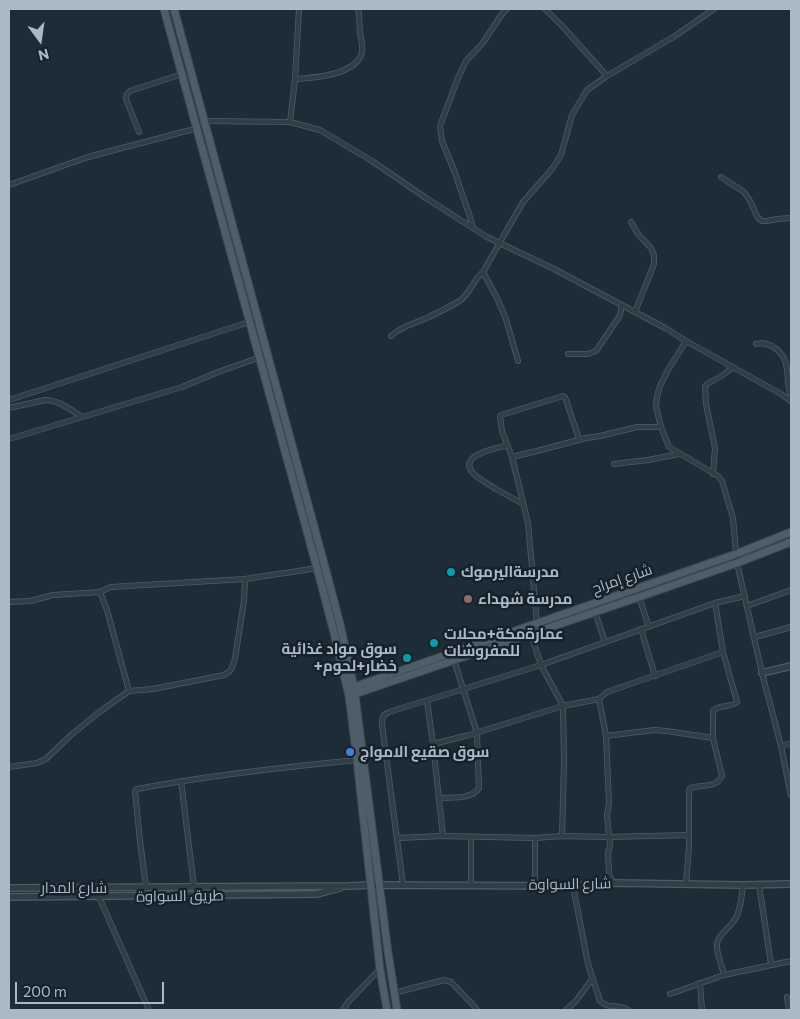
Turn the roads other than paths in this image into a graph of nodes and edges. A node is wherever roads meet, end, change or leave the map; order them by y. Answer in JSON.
{"nodes":[{"id":1,"x":164,"y":9,"type":"edge"},
{"id":2,"x":174,"y":9,"type":"edge"},
{"id":3,"x":299,"y":9,"type":"edge"},
{"id":4,"x":358,"y":9,"type":"edge"},
{"id":5,"x":508,"y":9,"type":"edge"},
{"id":6,"x":545,"y":9,"type":"edge"},
{"id":7,"x":714,"y":9,"type":"edge"},
{"id":8,"x":182,"y":74,"type":"junction"},
{"id":9,"x":607,"y":76,"type":"junction"},
{"id":10,"x":296,"y":79,"type":"junction"},
{"id":11,"x":193,"y":80,"type":"junction"},
{"id":12,"x":184,"y":83,"type":"junction"},
{"id":13,"x":203,"y":121,"type":"junction"},
{"id":14,"x":290,"y":122,"type":"junction"},
{"id":15,"x":196,"y":129,"type":"junction"},
{"id":16,"x":139,"y":132,"type":"dead end"},
{"id":17,"x":721,"y":177,"type":"dead end"},
{"id":18,"x":9,"y":185,"type":"edge"},
{"id":19,"x":791,"y":218,"type":"edge"},
{"id":20,"x":631,"y":222,"type":"dead end"},
{"id":21,"x":473,"y":228,"type":"junction"},
{"id":22,"x":499,"y":243,"type":"junction"},
{"id":23,"x":483,"y":272,"type":"junction"},
{"id":24,"x":621,"y":305,"type":"junction"},
{"id":25,"x":635,"y":312,"type":"junction"},
{"id":26,"x":254,"y":322,"type":"junction"},
{"id":27,"x":391,"y":336,"type":"dead end"},
{"id":28,"x":686,"y":341,"type":"junction"},
{"id":29,"x":756,"y":344,"type":"dead end"},
{"id":30,"x":568,"y":354,"type":"dead end"},
{"id":31,"x":263,"y":356,"type":"junction"},
{"id":32,"x":518,"y":361,"type":"dead end"},
{"id":33,"x":733,"y":367,"type":"junction"},
{"id":34,"x":791,"y":396,"type":"edge"},
{"id":35,"x":9,"y":400,"type":"edge"},
{"id":36,"x":791,"y":401,"type":"edge"},
{"id":37,"x":9,"y":408,"type":"edge"},
{"id":38,"x":82,"y":417,"type":"junction"},
{"id":39,"x":661,"y":427,"type":"junction"},
{"id":40,"x":9,"y":439,"type":"edge"},
{"id":41,"x":579,"y":439,"type":"junction"},
{"id":42,"x":507,"y":445,"type":"junction"},
{"id":43,"x":679,"y":454,"type":"junction"},
{"id":44,"x":512,"y":457,"type":"junction"},
{"id":45,"x":614,"y":464,"type":"dead end"},
{"id":46,"x":713,"y":474,"type":"junction"},
{"id":47,"x":523,"y":504,"type":"junction"},
{"id":48,"x":791,"y":532,"type":"edge"},
{"id":49,"x":791,"y":542,"type":"edge"},
{"id":50,"x":736,"y":554,"type":"junction"},
{"id":51,"x":737,"y":562,"type":"junction"},
{"id":52,"x":321,"y":567,"type":"junction"},
{"id":53,"x":245,"y":579,"type":"junction"},
{"id":54,"x":791,"y":590,"type":"edge"},
{"id":55,"x":100,"y":592,"type":"junction"},
{"id":56,"x":745,"y":596,"type":"junction"},
{"id":57,"x":639,"y":597,"type":"junction"},
{"id":58,"x":9,"y":602,"type":"edge"},
{"id":59,"x":715,"y":603,"type":"junction"},
{"id":60,"x":747,"y":606,"type":"junction"},
{"id":61,"x":595,"y":612,"type":"junction"},
{"id":62,"x":537,"y":624,"type":"junction"},
{"id":63,"x":649,"y":627,"type":"junction"},
{"id":64,"x":791,"y":627,"type":"edge"},
{"id":65,"x":641,"y":630,"type":"junction"},
{"id":66,"x":531,"y":634,"type":"junction"},
{"id":67,"x":755,"y":637,"type":"junction"},
{"id":68,"x":605,"y":642,"type":"junction"},
{"id":69,"x":723,"y":652,"type":"junction"},
{"id":70,"x":454,"y":660,"type":"junction"},
{"id":71,"x":541,"y":665,"type":"junction"},
{"id":72,"x":791,"y":666,"type":"edge"},
{"id":73,"x":762,"y":673,"type":"junction"},
{"id":74,"x":655,"y":676,"type":"junction"},
{"id":75,"x":463,"y":689,"type":"junction"},
{"id":76,"x":129,"y":691,"type":"junction"},
{"id":77,"x":351,"y":692,"type":"junction"},
{"id":78,"x":599,"y":699,"type":"junction"},
{"id":79,"x":427,"y":701,"type":"junction"},
{"id":80,"x":563,"y":706,"type":"junction"},
{"id":81,"x":477,"y":733,"type":"junction"},
{"id":82,"x":606,"y":736,"type":"junction"},
{"id":83,"x":713,"y":738,"type":"junction"},
{"id":84,"x":791,"y":743,"type":"edge"},
{"id":85,"x":433,"y":744,"type":"junction"},
{"id":86,"x":780,"y":746,"type":"junction"},
{"id":87,"x":357,"y":760,"type":"junction"},
{"id":88,"x":9,"y":767,"type":"edge"},
{"id":89,"x":789,"y":780,"type":"edge"},
{"id":90,"x":181,"y":781,"type":"junction"},
{"id":91,"x":791,"y":796,"type":"edge"},
{"id":92,"x":439,"y":798,"type":"junction"},
{"id":93,"x":689,"y":834,"type":"junction"},
{"id":94,"x":444,"y":836,"type":"junction"},
{"id":95,"x":562,"y":836,"type":"junction"},
{"id":96,"x":472,"y":837,"type":"junction"},
{"id":97,"x":609,"y":837,"type":"junction"},
{"id":98,"x":397,"y":838,"type":"junction"},
{"id":99,"x":535,"y":838,"type":"junction"},
{"id":100,"x":613,"y":883,"type":"junction"},
{"id":101,"x":371,"y":884,"type":"junction"},
{"id":102,"x":471,"y":884,"type":"junction"},
{"id":103,"x":686,"y":884,"type":"junction"},
{"id":104,"x":791,"y":884,"type":"edge"},
{"id":105,"x":380,"y":885,"type":"junction"},
{"id":106,"x":403,"y":885,"type":"junction"},
{"id":107,"x":535,"y":885,"type":"junction"},
{"id":108,"x":743,"y":885,"type":"junction"},
{"id":109,"x":760,"y":885,"type":"junction"},
{"id":110,"x":349,"y":886,"type":"junction"},
{"id":111,"x":573,"y":886,"type":"junction"},
{"id":112,"x":146,"y":887,"type":"junction"},
{"id":113,"x":194,"y":887,"type":"junction"},
{"id":114,"x":9,"y":888,"type":"edge"},
{"id":115,"x":9,"y":897,"type":"edge"},
{"id":116,"x":99,"y":897,"type":"junction"},
{"id":117,"x":791,"y":961,"type":"edge"},
{"id":118,"x":771,"y":964,"type":"junction"},
{"id":119,"x":380,"y":969,"type":"junction"},
{"id":120,"x":724,"y":975,"type":"junction"},
{"id":121,"x":592,"y":979,"type":"junction"},
{"id":122,"x":700,"y":983,"type":"junction"},
{"id":123,"x":394,"y":993,"type":"junction"},
{"id":124,"x":670,"y":994,"type":"dead end"},
{"id":125,"x":787,"y":997,"type":"dead end"},
{"id":126,"x":149,"y":1010,"type":"edge"},
{"id":127,"x":343,"y":1010,"type":"edge"},
{"id":128,"x":387,"y":1010,"type":"edge"},
{"id":129,"x":397,"y":1010,"type":"edge"},
{"id":130,"x":477,"y":1010,"type":"edge"},
{"id":131,"x":566,"y":1010,"type":"edge"},
{"id":132,"x":628,"y":1010,"type":"edge"},
{"id":133,"x":702,"y":1010,"type":"edge"},
{"id":134,"x":789,"y":1010,"type":"edge"}],
"edges":[{"from":1,"to":8,"type":"main road"},
{"from":2,"to":11,"type":"main road"},
{"from":3,"to":10,"type":"street"},
{"from":4,"to":10,"type":"street"},
{"from":5,"to":21,"type":"street"},
{"from":6,"to":9,"type":"street"},
{"from":7,"to":9,"type":"street"},
{"from":8,"to":12,"type":"main road"},
{"from":8,"to":16,"type":"street"},
{"from":9,"to":22,"type":"street"},
{"from":10,"to":14,"type":"street"},
{"from":11,"to":12,"type":"main road"},
{"from":11,"to":13,"type":"main road"},
{"from":12,"to":15,"type":"main road"},
{"from":13,"to":14,"type":"street"},
{"from":13,"to":26,"type":"main road"},
{"from":14,"to":21,"type":"street"},
{"from":15,"to":18,"type":"street"},
{"from":15,"to":26,"type":"main road"},
{"from":17,"to":19,"type":"street"},
{"from":20,"to":25,"type":"street"},
{"from":21,"to":22,"type":"street"},
{"from":22,"to":23,"type":"street"},
{"from":22,"to":24,"type":"street"},
{"from":23,"to":27,"type":"street"},
{"from":23,"to":32,"type":"street"},
{"from":24,"to":25,"type":"street"},
{"from":24,"to":30,"type":"street"},
{"from":25,"to":28,"type":"street"},
{"from":26,"to":31,"type":"main road"},
{"from":26,"to":35,"type":"street"},
{"from":28,"to":33,"type":"street"},
{"from":28,"to":39,"type":"street"},
{"from":29,"to":34,"type":"street"},
{"from":31,"to":38,"type":"street"},
{"from":31,"to":52,"type":"main road"},
{"from":33,"to":36,"type":"street"},
{"from":33,"to":46,"type":"street"},
{"from":37,"to":38,"type":"street"},
{"from":38,"to":40,"type":"street"},
{"from":39,"to":41,"type":"street"},
{"from":39,"to":43,"type":"street"},
{"from":41,"to":42,"type":"street"},
{"from":41,"to":44,"type":"street"},
{"from":42,"to":44,"type":"street"},
{"from":42,"to":47,"type":"street"},
{"from":43,"to":45,"type":"street"},
{"from":43,"to":46,"type":"street"},
{"from":44,"to":47,"type":"street"},
{"from":46,"to":50,"type":"street"},
{"from":47,"to":62,"type":"street"},
{"from":48,"to":50,"type":"main road","name":"شارع إمراح"},
{"from":49,"to":51,"type":"main road","name":"شارع إمراح"},
{"from":50,"to":51,"type":"street"},
{"from":50,"to":62,"type":"main road","name":"شارع إمراح"},
{"from":51,"to":56,"type":"street"},
{"from":51,"to":57,"type":"main road","name":"شارع إمراح"},
{"from":52,"to":53,"type":"street"},
{"from":52,"to":77,"type":"main road"},
{"from":53,"to":55,"type":"street"},
{"from":53,"to":76,"type":"street"},
{"from":54,"to":60,"type":"street"},
{"from":55,"to":58,"type":"street"},
{"from":55,"to":76,"type":"street"},
{"from":56,"to":59,"type":"street"},
{"from":56,"to":60,"type":"street"},
{"from":57,"to":61,"type":"main road","name":"شارع إمراح"},
{"from":57,"to":63,"type":"street"},
{"from":59,"to":63,"type":"street"},
{"from":59,"to":69,"type":"street"},
{"from":60,"to":67,"type":"street"},
{"from":61,"to":66,"type":"main road","name":"شارع إمراح"},
{"from":61,"to":68,"type":"street"},
{"from":62,"to":77,"type":"main road","name":"شارع إمراح"},
{"from":63,"to":65,"type":"street"},
{"from":64,"to":67,"type":"street"},
{"from":65,"to":68,"type":"street"},
{"from":65,"to":74,"type":"street"},
{"from":66,"to":70,"type":"main road","name":"شارع إمراح"},
{"from":66,"to":71,"type":"street"},
{"from":67,"to":73,"type":"street"},
{"from":68,"to":71,"type":"street"},
{"from":69,"to":74,"type":"street"},
{"from":69,"to":83,"type":"street"},
{"from":70,"to":75,"type":"street"},
{"from":70,"to":77,"type":"main road","name":"شارع إمراح"},
{"from":71,"to":75,"type":"street"},
{"from":71,"to":80,"type":"street"},
{"from":72,"to":73,"type":"street"},
{"from":73,"to":86,"type":"street"},
{"from":74,"to":78,"type":"street"},
{"from":75,"to":79,"type":"street"},
{"from":75,"to":81,"type":"street"},
{"from":76,"to":88,"type":"street"},
{"from":77,"to":87,"type":"main road"},
{"from":77,"to":105,"type":"main road"},
{"from":78,"to":80,"type":"street"},
{"from":78,"to":82,"type":"street"},
{"from":79,"to":85,"type":"street"},
{"from":79,"to":98,"type":"street"},
{"from":80,"to":81,"type":"street"},
{"from":80,"to":95,"type":"street"},
{"from":81,"to":85,"type":"street"},
{"from":81,"to":92,"type":"street"},
{"from":82,"to":83,"type":"street"},
{"from":82,"to":97,"type":"street"},
{"from":83,"to":93,"type":"street"},
{"from":84,"to":86,"type":"street"},
{"from":85,"to":92,"type":"street"},
{"from":86,"to":89,"type":"street"},
{"from":87,"to":90,"type":"street"},
{"from":87,"to":101,"type":"main road"},
{"from":89,"to":91,"type":"street"},
{"from":90,"to":112,"type":"street"},
{"from":90,"to":113,"type":"street"},
{"from":92,"to":94,"type":"street"},
{"from":93,"to":97,"type":"street"},
{"from":93,"to":103,"type":"street"},
{"from":94,"to":96,"type":"street"},
{"from":94,"to":98,"type":"street"},
{"from":95,"to":97,"type":"street"},
{"from":95,"to":99,"type":"street"},
{"from":96,"to":99,"type":"street"},
{"from":96,"to":102,"type":"street"},
{"from":97,"to":100,"type":"street"},
{"from":98,"to":106,"type":"street"},
{"from":99,"to":107,"type":"street"},
{"from":100,"to":103,"type":"street","name":"شارع السواوة"},
{"from":100,"to":111,"type":"street","name":"شارع السواوة"},
{"from":101,"to":105,"type":"street","name":"شارع السواوة"},
{"from":101,"to":110,"type":"street","name":"شارع السواوة"},
{"from":101,"to":119,"type":"main road"},
{"from":102,"to":106,"type":"street","name":"شارع السواوة"},
{"from":102,"to":107,"type":"street","name":"شارع السواوة"},
{"from":103,"to":108,"type":"street","name":"شارع السواوة"},
{"from":104,"to":109,"type":"street","name":"شارع السواوة"},
{"from":105,"to":106,"type":"street","name":"شارع السواوة"},
{"from":105,"to":123,"type":"main road"},
{"from":107,"to":111,"type":"street","name":"شارع السواوة"},
{"from":108,"to":109,"type":"street","name":"شارع السواوة"},
{"from":108,"to":120,"type":"street"},
{"from":109,"to":118,"type":"street"},
{"from":110,"to":113,"type":"street","name":"شارع المدار"},
{"from":110,"to":116,"type":"street","name":"طريق السواوة"},
{"from":111,"to":121,"type":"street"},
{"from":112,"to":113,"type":"street","name":"شارع المدار"},
{"from":112,"to":114,"type":"street","name":"شارع المدار"},
{"from":115,"to":116,"type":"street","name":"طريق السواوة"},
{"from":116,"to":126,"type":"street"},
{"from":117,"to":118,"type":"street"},
{"from":118,"to":120,"type":"street"},
{"from":119,"to":127,"type":"street"},
{"from":119,"to":128,"type":"main road"},
{"from":120,"to":122,"type":"street"},
{"from":121,"to":131,"type":"street"},
{"from":121,"to":132,"type":"street"},
{"from":122,"to":124,"type":"street"},
{"from":122,"to":133,"type":"street"},
{"from":123,"to":129,"type":"main road"},
{"from":123,"to":130,"type":"street"},
{"from":125,"to":134,"type":"street"}]}
